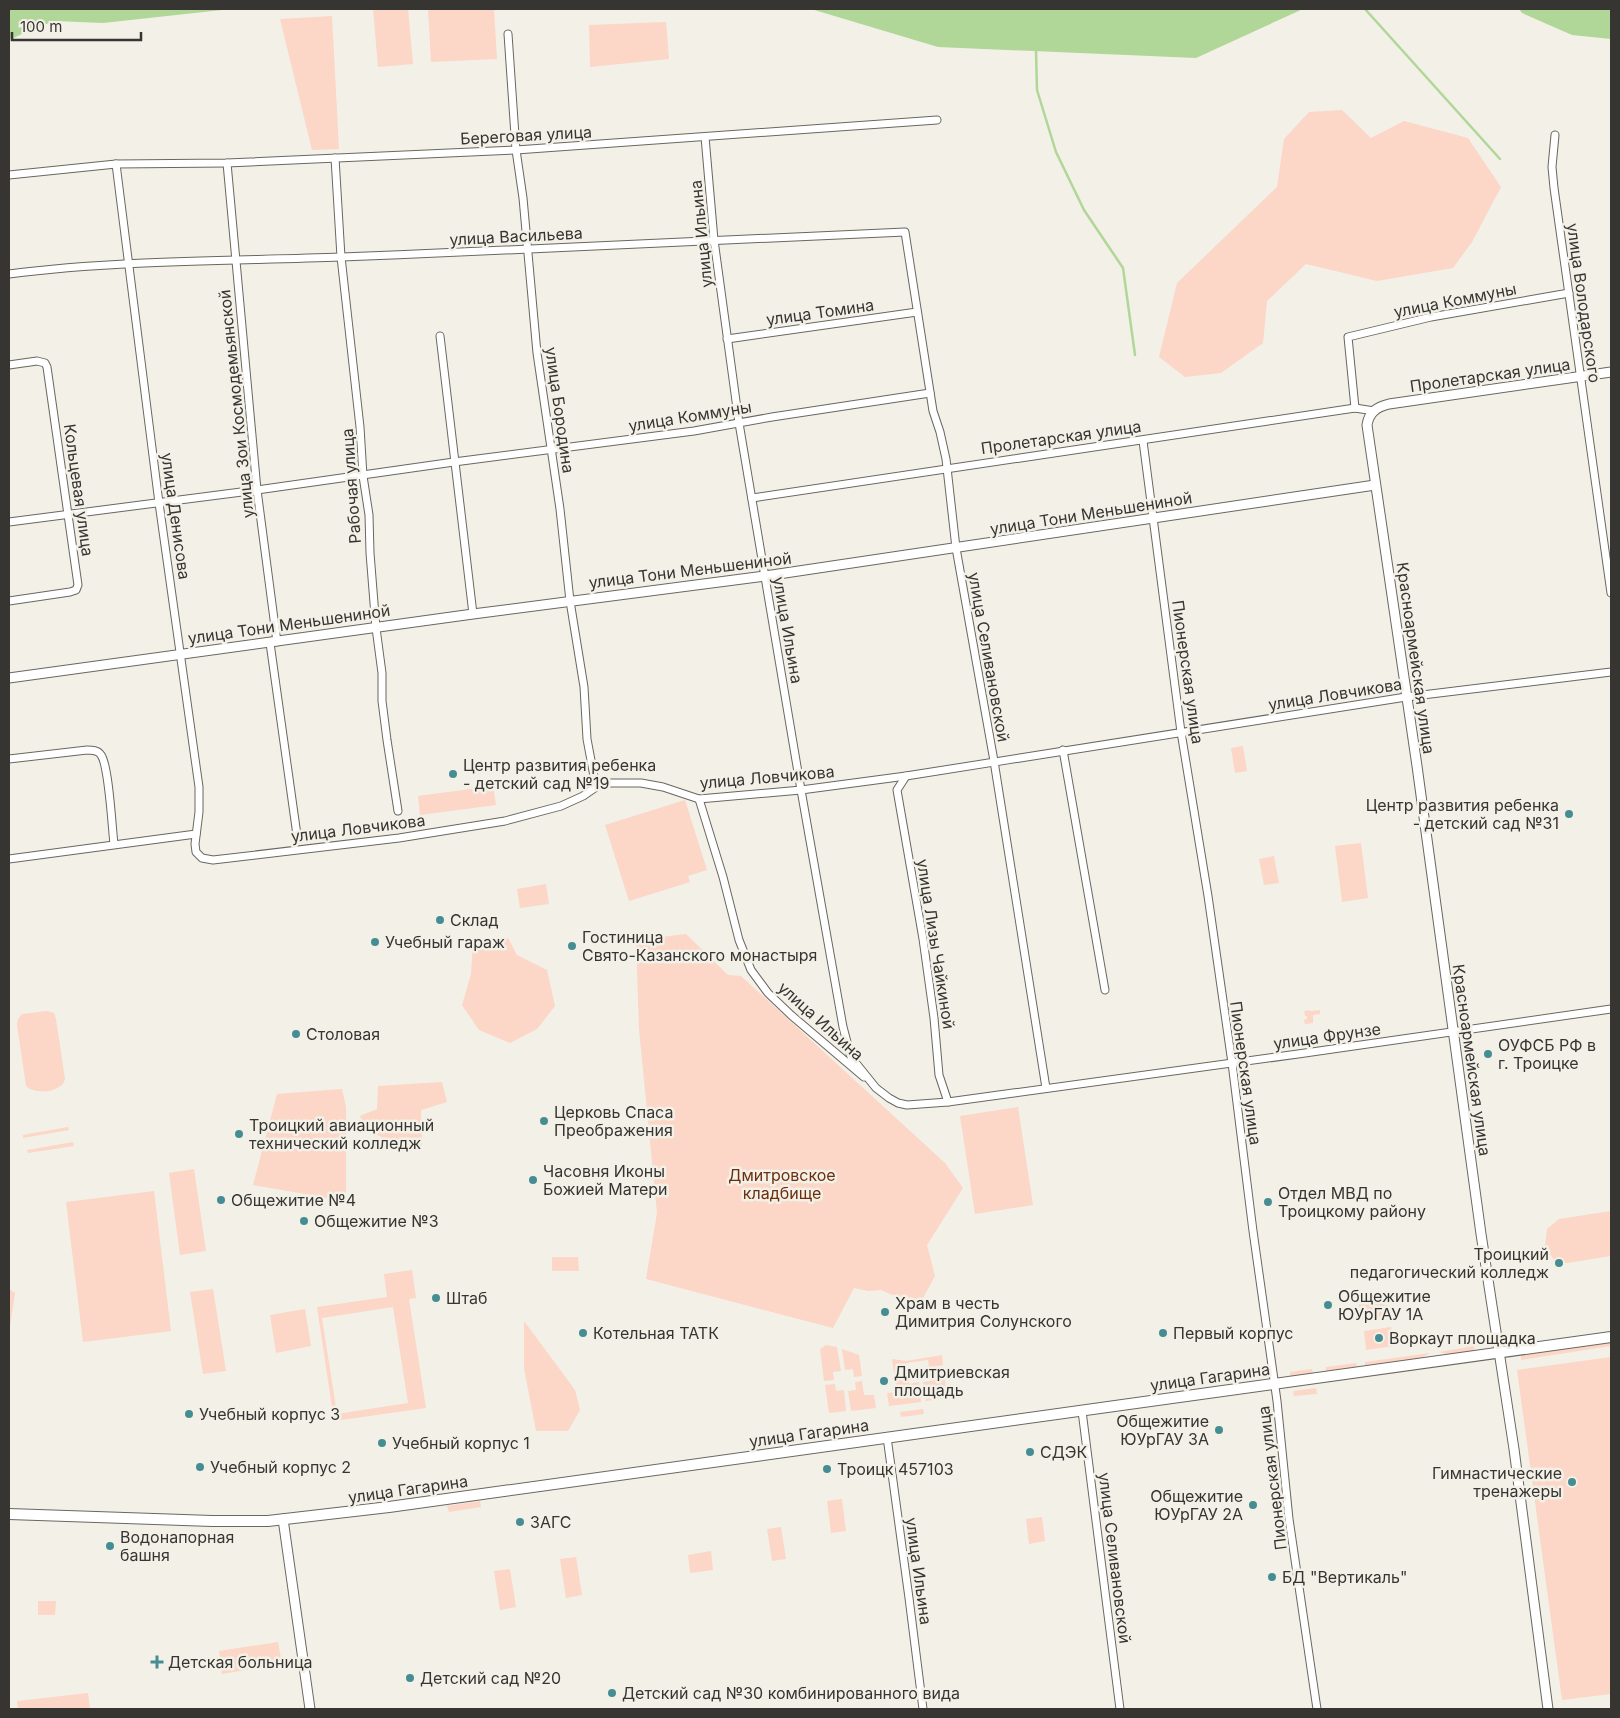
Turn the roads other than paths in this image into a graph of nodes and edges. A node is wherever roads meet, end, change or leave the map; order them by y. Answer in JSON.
{"nodes":[{"id":1,"x":508,"y":34,"type":"dead end"},
{"id":2,"x":937,"y":120,"type":"dead end"},
{"id":3,"x":1555,"y":135,"type":"dead end"},
{"id":4,"x":705,"y":137,"type":"junction"},
{"id":5,"x":516,"y":150,"type":"junction"},
{"id":6,"x":335,"y":158,"type":"junction"},
{"id":7,"x":227,"y":163,"type":"junction"},
{"id":8,"x":116,"y":164,"type":"junction"},
{"id":9,"x":9,"y":175,"type":"edge"},
{"id":10,"x":906,"y":232,"type":"joint"},
{"id":11,"x":714,"y":240,"type":"junction"},
{"id":12,"x":526,"y":249,"type":"junction"},
{"id":13,"x":341,"y":257,"type":"junction"},
{"id":14,"x":236,"y":260,"type":"junction"},
{"id":15,"x":128,"y":264,"type":"junction"},
{"id":16,"x":9,"y":274,"type":"edge"},
{"id":17,"x":1569,"y":293,"type":"junction"},
{"id":18,"x":917,"y":312,"type":"junction"},
{"id":19,"x":440,"y":336,"type":"dead end"},
{"id":20,"x":727,"y":339,"type":"junction"},
{"id":21,"x":9,"y":365,"type":"edge"},
{"id":22,"x":1611,"y":372,"type":"edge"},
{"id":23,"x":1581,"y":376,"type":"junction"},
{"id":24,"x":930,"y":393,"type":"junction"},
{"id":25,"x":1355,"y":408,"type":"junction"},
{"id":26,"x":1372,"y":413,"type":"junction"},
{"id":27,"x":739,"y":423,"type":"junction"},
{"id":28,"x":1143,"y":440,"type":"junction"},
{"id":29,"x":551,"y":451,"type":"junction"},
{"id":30,"x":454,"y":462,"type":"junction"},
{"id":31,"x":947,"y":470,"type":"junction"},
{"id":32,"x":363,"y":476,"type":"junction"},
{"id":33,"x":1375,"y":485,"type":"junction"},
{"id":34,"x":257,"y":490,"type":"junction"},
{"id":35,"x":752,"y":498,"type":"junction"},
{"id":36,"x":159,"y":503,"type":"junction"},
{"id":37,"x":69,"y":514,"type":"junction"},
{"id":38,"x":1153,"y":518,"type":"junction"},
{"id":39,"x":9,"y":522,"type":"edge"},
{"id":40,"x":956,"y":548,"type":"junction"},
{"id":41,"x":765,"y":576,"type":"junction"},
{"id":42,"x":1611,"y":593,"type":"edge"},
{"id":43,"x":9,"y":601,"type":"edge"},
{"id":44,"x":570,"y":601,"type":"junction"},
{"id":45,"x":472,"y":614,"type":"junction"},
{"id":46,"x":376,"y":628,"type":"junction"},
{"id":47,"x":273,"y":642,"type":"junction"},
{"id":48,"x":181,"y":655,"type":"junction"},
{"id":49,"x":1611,"y":672,"type":"edge"},
{"id":50,"x":9,"y":678,"type":"edge"},
{"id":51,"x":1406,"y":697,"type":"junction"},
{"id":52,"x":1181,"y":732,"type":"junction"},
{"id":53,"x":1063,"y":750,"type":"junction"},
{"id":54,"x":9,"y":759,"type":"edge"},
{"id":55,"x":994,"y":761,"type":"junction"},
{"id":56,"x":906,"y":776,"type":"junction"},
{"id":57,"x":886,"y":779,"type":"junction"},
{"id":58,"x":596,"y":787,"type":"junction"},
{"id":59,"x":801,"y":790,"type":"junction"},
{"id":60,"x":897,"y":790,"type":"junction"},
{"id":61,"x":699,"y":799,"type":"junction"},
{"id":62,"x":398,"y":811,"type":"dead end"},
{"id":63,"x":196,"y":834,"type":"junction"},
{"id":64,"x":297,"y":835,"type":"dead end"},
{"id":65,"x":114,"y":844,"type":"junction"},
{"id":66,"x":9,"y":859,"type":"edge"},
{"id":67,"x":213,"y":860,"type":"joint"},
{"id":68,"x":1105,"y":990,"type":"dead end"},
{"id":69,"x":1611,"y":1009,"type":"edge"},
{"id":70,"x":1453,"y":1032,"type":"junction"},
{"id":71,"x":1232,"y":1064,"type":"junction"},
{"id":72,"x":876,"y":1088,"type":"junction"},
{"id":73,"x":1046,"y":1088,"type":"junction"},
{"id":74,"x":948,"y":1102,"type":"junction"},
{"id":75,"x":898,"y":1103,"type":"joint"},
{"id":76,"x":1611,"y":1337,"type":"edge"},
{"id":77,"x":1500,"y":1353,"type":"junction"},
{"id":78,"x":1274,"y":1384,"type":"junction"},
{"id":79,"x":1082,"y":1411,"type":"junction"},
{"id":80,"x":887,"y":1437,"type":"junction"},
{"id":81,"x":9,"y":1514,"type":"edge"},
{"id":82,"x":283,"y":1520,"type":"junction"},
{"id":83,"x":310,"y":1709,"type":"edge"},
{"id":84,"x":923,"y":1709,"type":"edge"},
{"id":85,"x":1120,"y":1709,"type":"edge"},
{"id":86,"x":1317,"y":1709,"type":"edge"},
{"id":87,"x":1548,"y":1709,"type":"edge"}],
"edges":[{"from":1,"to":5,"type":"street","name":"улица Бородина"},
{"from":2,"to":4,"type":"street","name":"Береговая улица"},
{"from":3,"to":17,"type":"street","name":"улица Володарского"},
{"from":4,"to":5,"type":"street","name":"Береговая улица"},
{"from":4,"to":11,"type":"street","name":"улица Ильина"},
{"from":5,"to":6,"type":"street","name":"Береговая улица"},
{"from":5,"to":12,"type":"street","name":"улица Бородина"},
{"from":6,"to":7,"type":"street","name":"Береговая улица"},
{"from":6,"to":13,"type":"street","name":"Рабочая улица"},
{"from":7,"to":8,"type":"street","name":"Береговая улица"},
{"from":7,"to":14,"type":"street","name":"улица Зои Космодемьянской"},
{"from":8,"to":9,"type":"street","name":"Береговая улица"},
{"from":8,"to":15,"type":"street","name":"улица Денисова"},
{"from":10,"to":11,"type":"street","name":"улица Васильева"},
{"from":10,"to":18,"type":"street","name":"улица Селивановской"},
{"from":11,"to":12,"type":"street","name":"улица Васильева"},
{"from":11,"to":20,"type":"street","name":"улица Ильина"},
{"from":12,"to":13,"type":"street","name":"улица Васильева"},
{"from":12,"to":29,"type":"street","name":"улица Бородина"},
{"from":13,"to":14,"type":"street","name":"улица Васильева"},
{"from":13,"to":32,"type":"street","name":"Рабочая улица"},
{"from":14,"to":15,"type":"street","name":"улица Васильева"},
{"from":14,"to":34,"type":"street","name":"улица Зои Космодемьянской"},
{"from":15,"to":16,"type":"street","name":"улица Васильева"},
{"from":15,"to":36,"type":"street","name":"улица Денисова"},
{"from":17,"to":23,"type":"street","name":"улица Володарского"},
{"from":17,"to":25,"type":"street","name":"улица Коммуны"},
{"from":18,"to":20,"type":"street","name":"улица Томина"},
{"from":18,"to":24,"type":"street","name":"улица Селивановской"},
{"from":19,"to":30,"type":"street"},
{"from":20,"to":27,"type":"street","name":"улица Ильина"},
{"from":21,"to":37,"type":"street","name":"Кольцевая улица"},
{"from":22,"to":23,"type":"street","name":"Пролетарская улица"},
{"from":23,"to":26,"type":"street","name":"Пролетарская улица"},
{"from":23,"to":42,"type":"street","name":"улица Володарского"},
{"from":24,"to":27,"type":"street","name":"улица Коммуны"},
{"from":24,"to":31,"type":"street","name":"улица Селивановской"},
{"from":25,"to":26,"type":"street","name":"Пролетарская улица"},
{"from":25,"to":28,"type":"street","name":"Пролетарская улица"},
{"from":26,"to":33,"type":"street","name":"Красноармейская улица"},
{"from":27,"to":29,"type":"street","name":"улица Коммуны"},
{"from":27,"to":35,"type":"street","name":"улица Ильина"},
{"from":28,"to":31,"type":"street","name":"Пролетарская улица"},
{"from":28,"to":38,"type":"street","name":"Пионерская улица"},
{"from":29,"to":30,"type":"street","name":"улица Коммуны"},
{"from":29,"to":44,"type":"street","name":"улица Бородина"},
{"from":30,"to":32,"type":"street","name":"улица Коммуны"},
{"from":30,"to":45,"type":"street"},
{"from":31,"to":35,"type":"street","name":"Пролетарская улица"},
{"from":31,"to":40,"type":"street","name":"улица Селивановской"},
{"from":32,"to":34,"type":"street","name":"улица Коммуны"},
{"from":32,"to":46,"type":"street","name":"Рабочая улица"},
{"from":33,"to":38,"type":"street","name":"улица Тони Меньшениной"},
{"from":33,"to":51,"type":"street","name":"Красноармейская улица"},
{"from":34,"to":36,"type":"street","name":"улица Коммуны"},
{"from":34,"to":47,"type":"street","name":"улица Зои Космодемьянской"},
{"from":35,"to":41,"type":"street","name":"улица Ильина"},
{"from":36,"to":37,"type":"street","name":"улица Коммуны"},
{"from":36,"to":48,"type":"street","name":"улица Денисова"},
{"from":37,"to":39,"type":"street","name":"улица Коммуны"},
{"from":37,"to":43,"type":"street","name":"Кольцевая улица"},
{"from":38,"to":40,"type":"street","name":"улица Тони Меньшениной"},
{"from":38,"to":52,"type":"street","name":"Пионерская улица"},
{"from":40,"to":41,"type":"street","name":"улица Тони Меньшениной"},
{"from":40,"to":55,"type":"street","name":"улица Селивановской"},
{"from":41,"to":44,"type":"street","name":"улица Тони Меньшениной"},
{"from":41,"to":59,"type":"street","name":"улица Ильина"},
{"from":44,"to":45,"type":"street","name":"улица Тони Меньшениной"},
{"from":44,"to":58,"type":"street","name":"улица Бородина"},
{"from":45,"to":46,"type":"street","name":"улица Тони Меньшениной"},
{"from":46,"to":47,"type":"street","name":"улица Тони Меньшениной"},
{"from":46,"to":62,"type":"street","name":"Рабочая улица"},
{"from":47,"to":48,"type":"street","name":"улица Тони Меньшениной"},
{"from":47,"to":64,"type":"street"},
{"from":48,"to":50,"type":"street","name":"улица Тони Меньшениной"},
{"from":48,"to":63,"type":"street","name":"улица Денисова"},
{"from":49,"to":51,"type":"street","name":"улица Ловчикова"},
{"from":51,"to":52,"type":"street","name":"улица Ловчикова"},
{"from":51,"to":70,"type":"street","name":"Красноармейская улица"},
{"from":52,"to":53,"type":"street","name":"улица Ловчикова"},
{"from":52,"to":71,"type":"street","name":"Пионерская улица"},
{"from":53,"to":55,"type":"street","name":"улица Ловчикова"},
{"from":53,"to":68,"type":"street"},
{"from":54,"to":65,"type":"street"},
{"from":55,"to":56,"type":"street","name":"улица Ловчикова"},
{"from":55,"to":73,"type":"street","name":"улица Селивановской"},
{"from":56,"to":57,"type":"street","name":"улица Ловчикова"},
{"from":56,"to":60,"type":"street"},
{"from":57,"to":59,"type":"street","name":"улица Ловчикова"},
{"from":57,"to":60,"type":"street"},
{"from":58,"to":61,"type":"street","name":"улица Ловчикова"},
{"from":58,"to":67,"type":"street","name":"улица Ловчикова"},
{"from":59,"to":61,"type":"street","name":"улица Ловчикова"},
{"from":59,"to":72,"type":"street","name":"улица Ильина"},
{"from":60,"to":74,"type":"street","name":"улица Лизы Чайкиной"},
{"from":61,"to":72,"type":"street","name":"улица Ильина"},
{"from":63,"to":65,"type":"street"},
{"from":63,"to":67,"type":"street","name":"улица Денисова"},
{"from":65,"to":66,"type":"street"},
{"from":69,"to":70,"type":"street","name":"улица Фрунзе"},
{"from":70,"to":71,"type":"street","name":"улица Фрунзе"},
{"from":70,"to":77,"type":"street","name":"Красноармейская улица"},
{"from":71,"to":73,"type":"street","name":"улица Фрунзе"},
{"from":71,"to":78,"type":"street","name":"Пионерская улица"},
{"from":72,"to":75,"type":"street","name":"улица Ильина"},
{"from":73,"to":74,"type":"street","name":"улица Фрунзе"},
{"from":74,"to":75,"type":"street","name":"улица Фрунзе"},
{"from":76,"to":77,"type":"main road","name":"улица Гагарина"},
{"from":77,"to":78,"type":"main road","name":"улица Гагарина"},
{"from":77,"to":87,"type":"street","name":"Красноармейская улица"},
{"from":78,"to":79,"type":"main road","name":"улица Гагарина"},
{"from":78,"to":86,"type":"street","name":"Пионерская улица"},
{"from":79,"to":80,"type":"main road","name":"улица Гагарина"},
{"from":79,"to":85,"type":"street","name":"улица Селивановской"},
{"from":80,"to":82,"type":"main road","name":"улица Гагарина"},
{"from":80,"to":84,"type":"street","name":"улица Ильина"},
{"from":81,"to":82,"type":"main road","name":"улица Гагарина"},
{"from":82,"to":83,"type":"street"}]}
